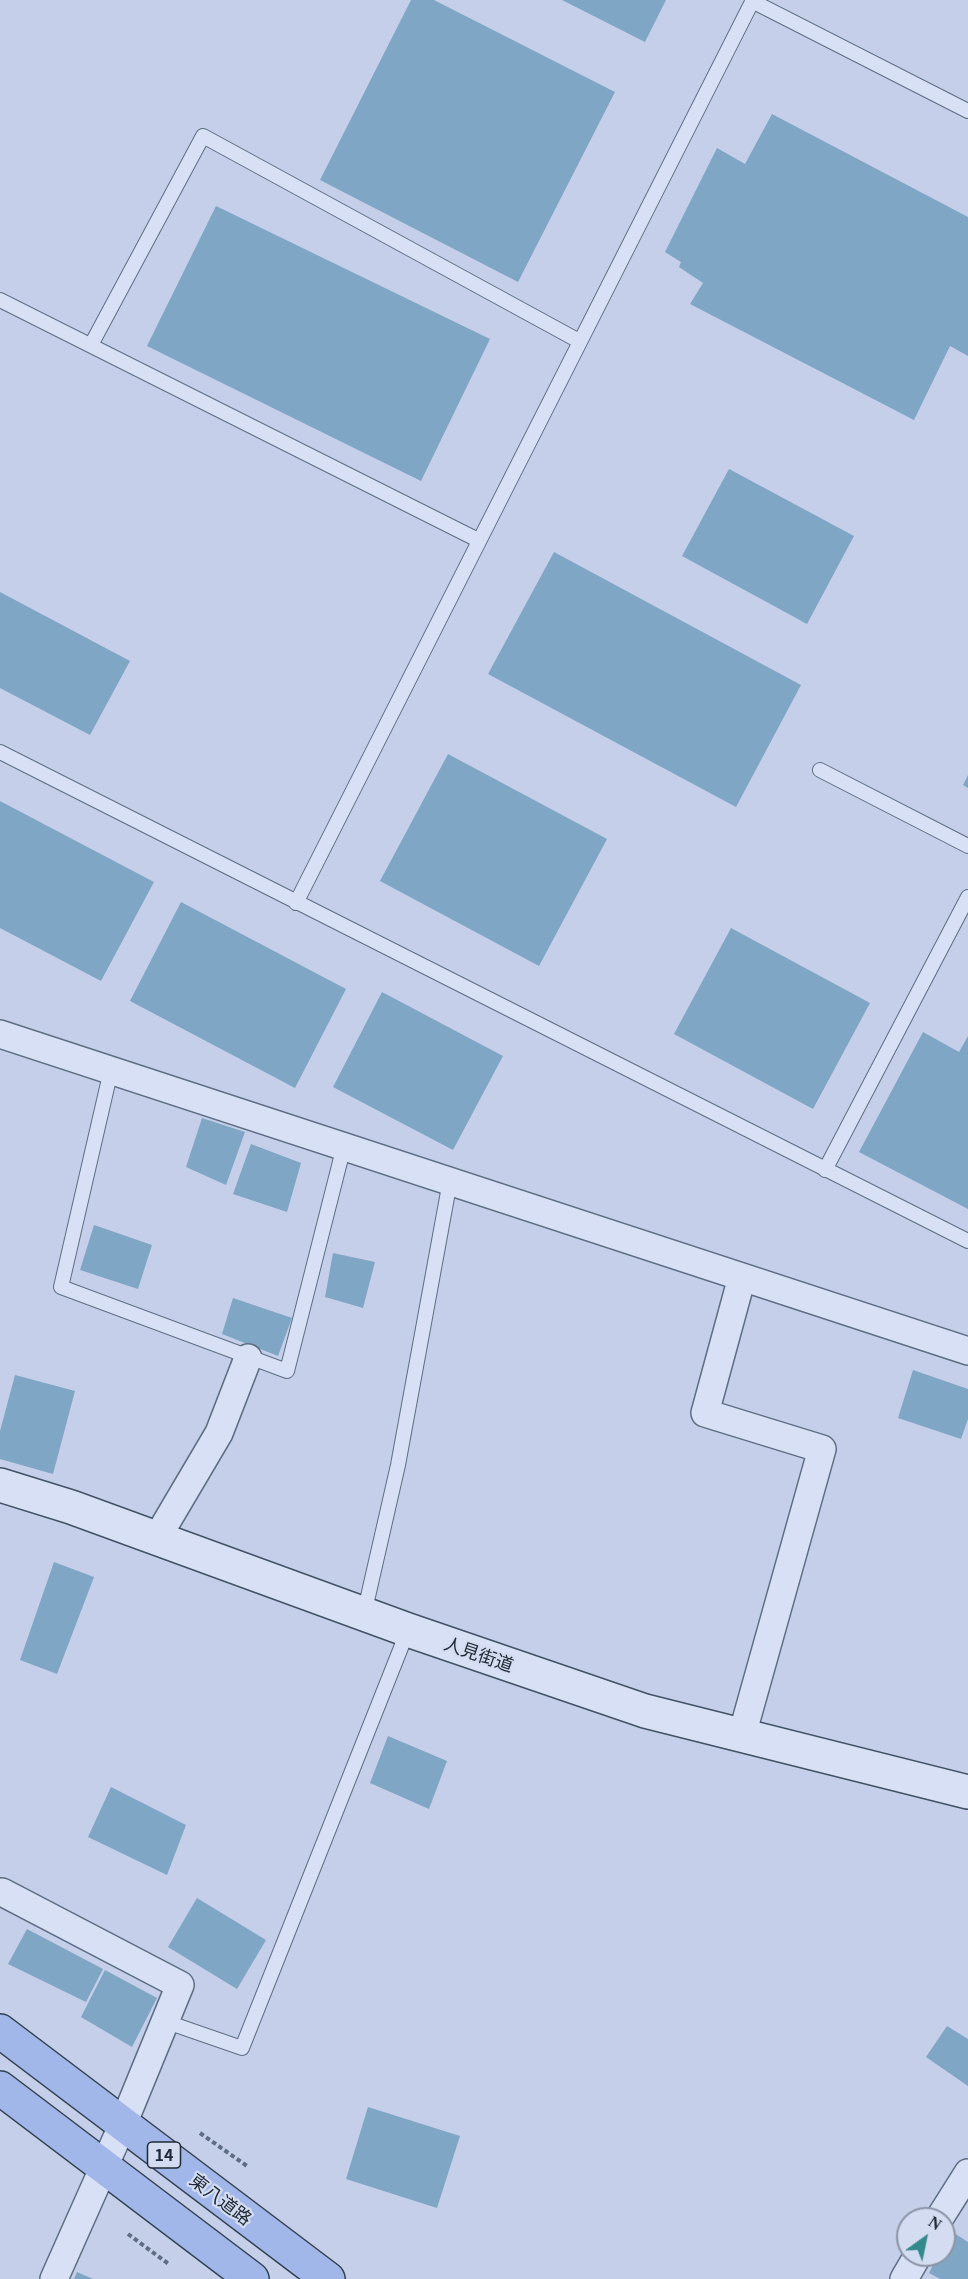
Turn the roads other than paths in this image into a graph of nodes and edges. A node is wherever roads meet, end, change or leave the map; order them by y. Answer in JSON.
{"nodes":[{"id":1,"x":752,"y":1,"type":"edge"},
{"id":2,"x":968,"y":111,"type":"edge"},
{"id":3,"x":0,"y":300,"type":"edge"},
{"id":4,"x":579,"y":341,"type":"junction"},
{"id":5,"x":91,"y":345,"type":"junction"},
{"id":6,"x":478,"y":540,"type":"junction"},
{"id":7,"x":0,"y":752,"type":"edge"},
{"id":8,"x":820,"y":770,"type":"dead end"},
{"id":9,"x":968,"y":846,"type":"edge"},
{"id":10,"x":968,"y":897,"type":"edge"},
{"id":11,"x":296,"y":903,"type":"junction"},
{"id":12,"x":0,"y":1034,"type":"edge"},
{"id":13,"x":111,"y":1070,"type":"junction"},
{"id":14,"x":344,"y":1146,"type":"junction"},
{"id":15,"x":825,"y":1170,"type":"junction"},
{"id":16,"x":450,"y":1181,"type":"junction"},
{"id":17,"x":968,"y":1241,"type":"edge"},
{"id":18,"x":742,"y":1277,"type":"junction"},
{"id":19,"x":968,"y":1351,"type":"edge"},
{"id":20,"x":248,"y":1358,"type":"junction"},
{"id":21,"x":0,"y":1485,"type":"edge"},
{"id":22,"x":157,"y":1538,"type":"junction"},
{"id":23,"x":364,"y":1614,"type":"junction"},
{"id":24,"x":408,"y":1630,"type":"junction"},
{"id":25,"x":741,"y":1735,"type":"junction"},
{"id":26,"x":968,"y":1792,"type":"edge"},
{"id":27,"x":2,"y":1893,"type":"dead end"},
{"id":28,"x":164,"y":2020,"type":"junction"},
{"id":29,"x":0,"y":2031,"type":"edge"},
{"id":30,"x":0,"y":2088,"type":"edge"},
{"id":31,"x":123,"y":2124,"type":"junction"},
{"id":32,"x":102,"y":2165,"type":"junction"},
{"id":33,"x":968,"y":2173,"type":"edge"},
{"id":34,"x":947,"y":2207,"type":"edge"},
{"id":35,"x":54,"y":2279,"type":"edge"},
{"id":36,"x":252,"y":2279,"type":"edge"},
{"id":37,"x":328,"y":2279,"type":"edge"}],
"edges":[{"from":1,"to":2,"type":"lane"},
{"from":1,"to":4,"type":"lane"},
{"from":3,"to":5,"type":"lane"},
{"from":4,"to":5,"type":"lane"},
{"from":4,"to":6,"type":"lane"},
{"from":5,"to":6,"type":"lane"},
{"from":6,"to":11,"type":"lane"},
{"from":7,"to":11,"type":"lane"},
{"from":8,"to":9,"type":"lane"},
{"from":10,"to":15,"type":"lane"},
{"from":11,"to":15,"type":"lane"},
{"from":12,"to":13,"type":"street"},
{"from":13,"to":14,"type":"street"},
{"from":13,"to":20,"type":"lane"},
{"from":14,"to":16,"type":"street"},
{"from":14,"to":20,"type":"lane"},
{"from":15,"to":17,"type":"lane"},
{"from":16,"to":18,"type":"street"},
{"from":16,"to":23,"type":"lane"},
{"from":18,"to":19,"type":"street"},
{"from":18,"to":25,"type":"street"},
{"from":20,"to":22,"type":"street"},
{"from":21,"to":22,"type":"main road","name":"人見街道"},
{"from":22,"to":23,"type":"main road","name":"人見街道"},
{"from":23,"to":24,"type":"main road","name":"人見街道"},
{"from":24,"to":25,"type":"main road","name":"人見街道"},
{"from":24,"to":28,"type":"lane"},
{"from":25,"to":26,"type":"main road","name":"人見街道"},
{"from":27,"to":28,"type":"street"},
{"from":28,"to":31,"type":"street"},
{"from":29,"to":31,"type":"main road","name":"東八道路","number":"14"},
{"from":30,"to":32,"type":"main road","number":"14"},
{"from":31,"to":32,"type":"street"},
{"from":31,"to":37,"type":"main road","name":"東八道路","number":"14"},
{"from":32,"to":35,"type":"street"},
{"from":32,"to":36,"type":"main road","number":"14"},
{"from":33,"to":34,"type":"street"}]}
